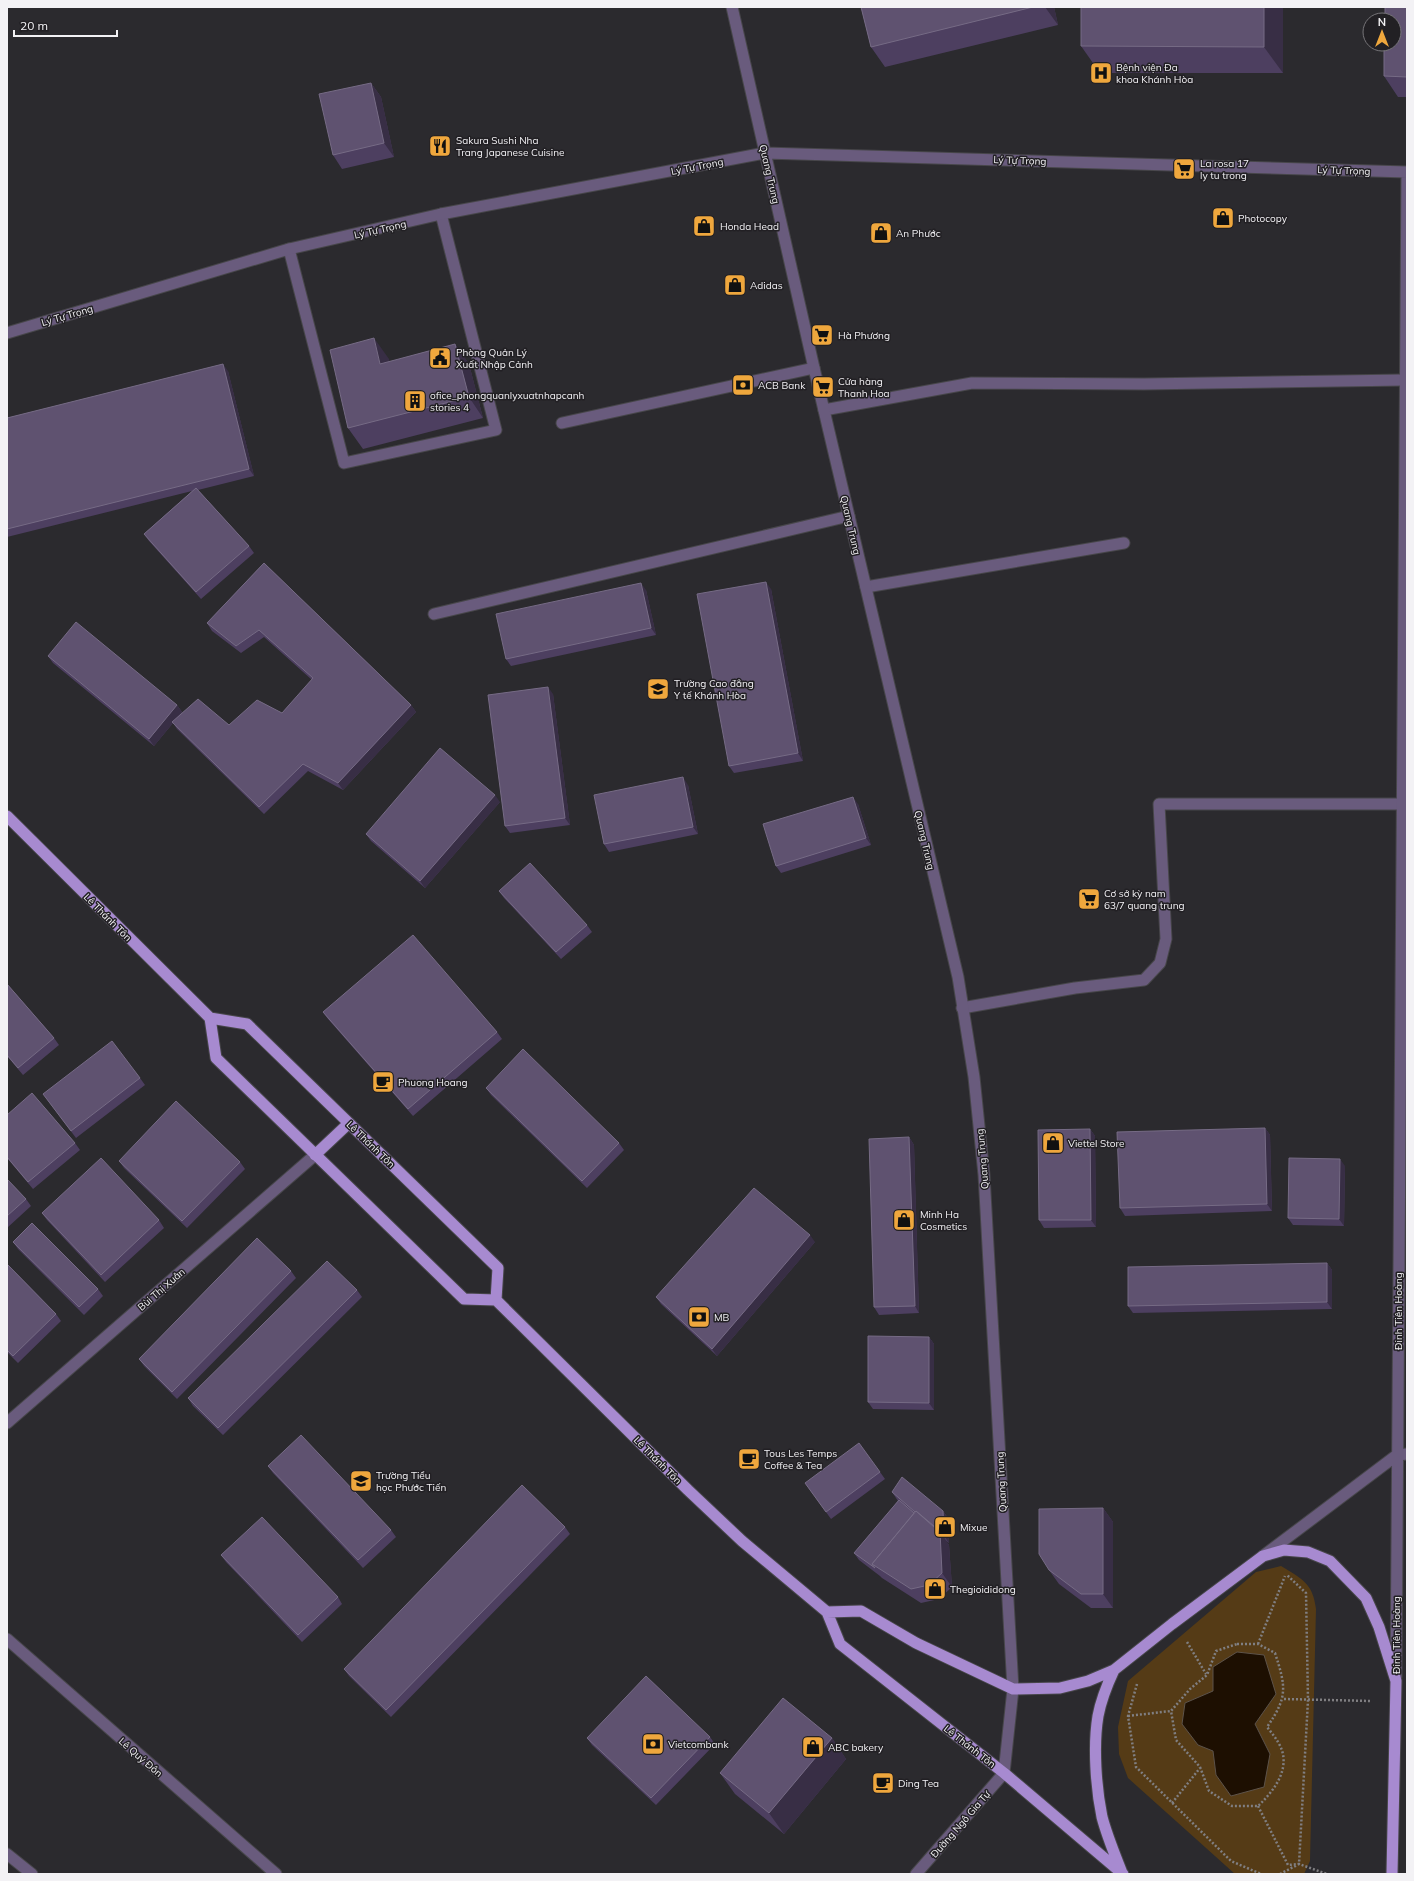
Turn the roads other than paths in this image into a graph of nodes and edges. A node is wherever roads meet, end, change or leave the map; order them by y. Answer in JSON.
{"nodes":[{"id":1,"x":732,"y":7,"type":"edge"},
{"id":2,"x":765,"y":153,"type":"junction"},
{"id":3,"x":1407,"y":172,"type":"edge"},
{"id":4,"x":441,"y":214,"type":"junction"},
{"id":5,"x":289,"y":249,"type":"junction"},
{"id":6,"x":7,"y":333,"type":"edge"},
{"id":7,"x":814,"y":368,"type":"junction"},
{"id":8,"x":1404,"y":380,"type":"junction"},
{"id":9,"x":824,"y":410,"type":"junction"},
{"id":10,"x":562,"y":423,"type":"dead end"},
{"id":11,"x":849,"y":516,"type":"junction"},
{"id":12,"x":1124,"y":543,"type":"dead end"},
{"id":13,"x":866,"y":587,"type":"junction"},
{"id":14,"x":434,"y":614,"type":"dead end"},
{"id":15,"x":1401,"y":804,"type":"junction"},
{"id":16,"x":7,"y":816,"type":"edge"},
{"id":17,"x":962,"y":1008,"type":"junction"},
{"id":18,"x":210,"y":1018,"type":"junction"},
{"id":19,"x":349,"y":1123,"type":"junction"},
{"id":20,"x":315,"y":1155,"type":"junction"},
{"id":21,"x":1402,"y":1224,"type":"edge"},
{"id":22,"x":496,"y":1300,"type":"junction"},
{"id":23,"x":7,"y":1423,"type":"edge"},
{"id":24,"x":1402,"y":1455,"type":"edge"},
{"id":25,"x":1263,"y":1556,"type":"junction"},
{"id":26,"x":827,"y":1612,"type":"junction"},
{"id":27,"x":7,"y":1639,"type":"edge"},
{"id":28,"x":1114,"y":1670,"type":"junction"},
{"id":29,"x":1396,"y":1681,"type":"junction"},
{"id":30,"x":1013,"y":1689,"type":"junction"},
{"id":31,"x":1004,"y":1773,"type":"junction"},
{"id":32,"x":7,"y":1854,"type":"edge"},
{"id":33,"x":1122,"y":1873,"type":"edge"},
{"id":34,"x":32,"y":1874,"type":"edge"},
{"id":35,"x":276,"y":1874,"type":"edge"},
{"id":36,"x":916,"y":1874,"type":"edge"},
{"id":37,"x":1392,"y":1874,"type":"edge"}],
"edges":[{"from":1,"to":2,"type":"street","name":"Quang Trung"},
{"from":2,"to":3,"type":"street","name":"Lý Tự Trọng"},
{"from":2,"to":4,"type":"street","name":"Lý Tự Trọng"},
{"from":2,"to":7,"type":"street","name":"Quang Trung"},
{"from":3,"to":8,"type":"street","name":"Đinh Tiên Hoàng"},
{"from":4,"to":5,"type":"street","name":"Lý Tự Trọng"},
{"from":4,"to":5,"type":"street"},
{"from":5,"to":6,"type":"street","name":"Lý Tự Trọng"},
{"from":7,"to":9,"type":"street","name":"Quang Trung"},
{"from":7,"to":10,"type":"street"},
{"from":8,"to":9,"type":"street"},
{"from":8,"to":15,"type":"street","name":"Đinh Tiên Hoàng"},
{"from":9,"to":11,"type":"street","name":"Quang Trung"},
{"from":11,"to":13,"type":"street","name":"Quang Trung"},
{"from":11,"to":14,"type":"street"},
{"from":12,"to":13,"type":"street"},
{"from":13,"to":17,"type":"street","name":"Quang Trung"},
{"from":15,"to":17,"type":"street"},
{"from":15,"to":21,"type":"street","name":"Đinh Tiên Hoàng"},
{"from":16,"to":18,"type":"main road","name":"Lê Thánh Tôn"},
{"from":17,"to":30,"type":"street","name":"Quang Trung"},
{"from":18,"to":19,"type":"main road","name":"Lê Thánh Tôn"},
{"from":18,"to":20,"type":"main road"},
{"from":19,"to":20,"type":"main road"},
{"from":19,"to":22,"type":"main road","name":"Lê Thánh Tôn"},
{"from":20,"to":22,"type":"main road"},
{"from":20,"to":23,"type":"street","name":"Bùi Thị Xuân"},
{"from":21,"to":24,"type":"street","name":"Đinh Tiên Hoàng"},
{"from":22,"to":26,"type":"main road","name":"Lê Thánh Tôn"},
{"from":24,"to":25,"type":"street"},
{"from":24,"to":29,"type":"street","name":"Đinh Tiên Hoàng"},
{"from":25,"to":28,"type":"main road"},
{"from":25,"to":29,"type":"main road"},
{"from":26,"to":30,"type":"main road"},
{"from":26,"to":31,"type":"main road","name":"Lê Thánh Tôn"},
{"from":27,"to":35,"type":"street","name":"Lê Quý Đôn"},
{"from":28,"to":30,"type":"main road"},
{"from":28,"to":33,"type":"main road"},
{"from":29,"to":37,"type":"main road","name":"Đinh Tiên Hoàng"},
{"from":30,"to":31,"type":"street","name":"Quang Trung"},
{"from":31,"to":33,"type":"main road","name":"Lê Thánh Tôn"},
{"from":31,"to":36,"type":"street","name":"Đường Ngô Gia Tự"},
{"from":32,"to":34,"type":"street"}]}
